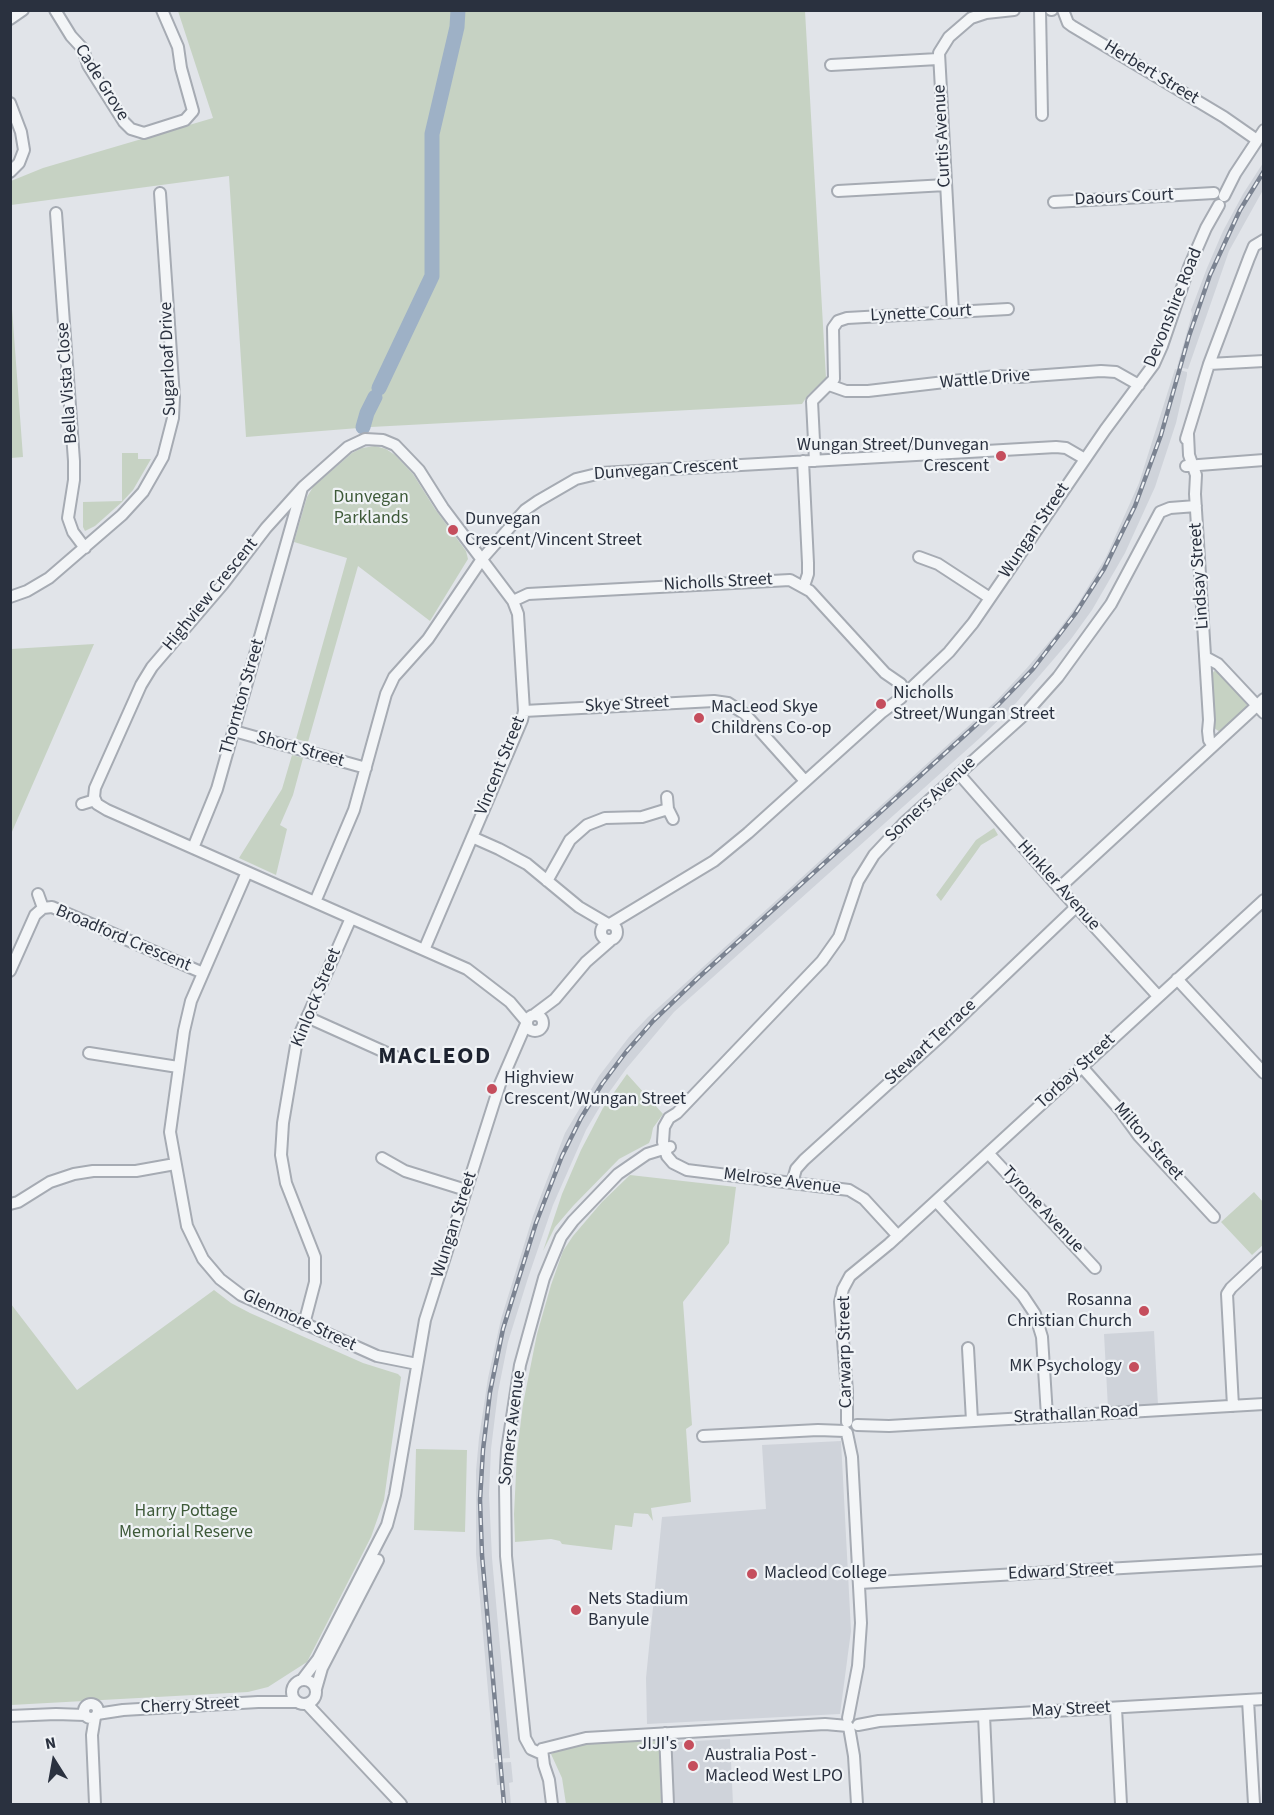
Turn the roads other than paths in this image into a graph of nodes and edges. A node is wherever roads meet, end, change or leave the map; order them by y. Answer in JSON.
{"nodes":[{"id":1,"x":23,"y":10,"type":"edge"},
{"id":2,"x":55,"y":10,"type":"edge"},
{"id":3,"x":162,"y":10,"type":"edge"},
{"id":4,"x":1014,"y":10,"type":"edge"},
{"id":5,"x":1040,"y":10,"type":"edge"},
{"id":6,"x":1063,"y":10,"type":"edge"},
{"id":7,"x":1068,"y":10,"type":"edge"},
{"id":8,"x":10,"y":19,"type":"edge"},
{"id":9,"x":1078,"y":29,"type":"junction"},
{"id":10,"x":938,"y":59,"type":"junction"},
{"id":11,"x":831,"y":65,"type":"dead end"},
{"id":12,"x":10,"y":103,"type":"edge"},
{"id":13,"x":1042,"y":116,"type":"dead end"},
{"id":14,"x":1260,"y":135,"type":"edge"},
{"id":15,"x":10,"y":172,"type":"edge"},
{"id":16,"x":946,"y":185,"type":"junction"},
{"id":17,"x":838,"y":191,"type":"dead end"},
{"id":18,"x":160,"y":193,"type":"dead end"},
{"id":19,"x":1216,"y":198,"type":"junction"},
{"id":20,"x":1054,"y":202,"type":"dead end"},
{"id":21,"x":56,"y":213,"type":"dead end"},
{"id":22,"x":1263,"y":240,"type":"edge"},
{"id":23,"x":1008,"y":309,"type":"dead end"},
{"id":24,"x":953,"y":312,"type":"junction"},
{"id":25,"x":1263,"y":361,"type":"edge"},
{"id":26,"x":1209,"y":364,"type":"junction"},
{"id":27,"x":829,"y":385,"type":"junction"},
{"id":28,"x":1139,"y":385,"type":"junction"},
{"id":29,"x":383,"y":440,"type":"joint"},
{"id":30,"x":1085,"y":459,"type":"junction"},
{"id":31,"x":815,"y":460,"type":"junction"},
{"id":32,"x":1263,"y":460,"type":"edge"},
{"id":33,"x":803,"y":461,"type":"junction"},
{"id":34,"x":1190,"y":466,"type":"junction"},
{"id":35,"x":303,"y":487,"type":"junction"},
{"id":36,"x":1195,"y":500,"type":"junction"},
{"id":37,"x":284,"y":508,"type":"junction"},
{"id":38,"x":296,"y":515,"type":"junction"},
{"id":39,"x":275,"y":517,"type":"junction"},
{"id":40,"x":286,"y":543,"type":"junction"},
{"id":41,"x":85,"y":548,"type":"junction"},
{"id":42,"x":919,"y":557,"type":"dead end"},
{"id":43,"x":482,"y":559,"type":"junction"},
{"id":44,"x":804,"y":586,"type":"junction"},
{"id":45,"x":10,"y":597,"type":"edge"},
{"id":46,"x":990,"y":598,"type":"junction"},
{"id":47,"x":513,"y":601,"type":"junction"},
{"id":48,"x":1205,"y":657,"type":"junction"},
{"id":49,"x":901,"y":690,"type":"junction"},
{"id":50,"x":1261,"y":706,"type":"edge"},
{"id":51,"x":524,"y":711,"type":"junction"},
{"id":52,"x":234,"y":731,"type":"junction"},
{"id":53,"x":1216,"y":743,"type":"junction"},
{"id":54,"x":366,"y":768,"type":"junction"},
{"id":55,"x":959,"y":774,"type":"junction"},
{"id":56,"x":805,"y":781,"type":"junction"},
{"id":57,"x":667,"y":797,"type":"dead end"},
{"id":58,"x":95,"y":800,"type":"junction"},
{"id":59,"x":82,"y":804,"type":"dead end"},
{"id":60,"x":472,"y":837,"type":"junction"},
{"id":61,"x":193,"y":848,"type":"junction"},
{"id":62,"x":247,"y":872,"type":"junction"},
{"id":63,"x":547,"y":881,"type":"junction"},
{"id":64,"x":1059,"y":888,"type":"junction"},
{"id":65,"x":38,"y":894,"type":"dead end"},
{"id":66,"x":1263,"y":900,"type":"edge"},
{"id":67,"x":315,"y":902,"type":"junction"},
{"id":68,"x":43,"y":908,"type":"junction"},
{"id":69,"x":1076,"y":908,"type":"junction"},
{"id":70,"x":351,"y":918,"type":"junction"},
{"id":71,"x":608,"y":931,"type":"junction"},
{"id":72,"x":424,"y":950,"type":"junction"},
{"id":73,"x":10,"y":971,"type":"edge"},
{"id":74,"x":203,"y":973,"type":"junction"},
{"id":75,"x":1177,"y":979,"type":"junction"},
{"id":76,"x":1158,"y":996,"type":"junction"},
{"id":77,"x":307,"y":1017,"type":"junction"},
{"id":78,"x":533,"y":1021,"type":"junction"},
{"id":79,"x":89,"y":1053,"type":"dead end"},
{"id":80,"x":398,"y":1058,"type":"dead end"},
{"id":81,"x":178,"y":1067,"type":"junction"},
{"id":82,"x":1082,"y":1067,"type":"junction"},
{"id":83,"x":1263,"y":1073,"type":"edge"},
{"id":84,"x":669,"y":1151,"type":"junction"},
{"id":85,"x":988,"y":1153,"type":"junction"},
{"id":86,"x":382,"y":1158,"type":"dead end"},
{"id":87,"x":175,"y":1164,"type":"junction"},
{"id":88,"x":792,"y":1183,"type":"junction"},
{"id":89,"x":466,"y":1190,"type":"junction"},
{"id":90,"x":936,"y":1201,"type":"junction"},
{"id":91,"x":10,"y":1204,"type":"edge"},
{"id":92,"x":1214,"y":1217,"type":"dead end"},
{"id":93,"x":893,"y":1240,"type":"junction"},
{"id":94,"x":1263,"y":1257,"type":"edge"},
{"id":95,"x":1095,"y":1268,"type":"dead end"},
{"id":96,"x":849,"y":1284,"type":"joint"},
{"id":97,"x":304,"y":1324,"type":"junction"},
{"id":98,"x":968,"y":1348,"type":"dead end"},
{"id":99,"x":417,"y":1364,"type":"junction"},
{"id":100,"x":411,"y":1400,"type":"junction"},
{"id":101,"x":1263,"y":1404,"type":"edge"},
{"id":102,"x":1233,"y":1406,"type":"junction"},
{"id":103,"x":1047,"y":1416,"type":"junction"},
{"id":104,"x":972,"y":1421,"type":"junction"},
{"id":105,"x":851,"y":1428,"type":"junction"},
{"id":106,"x":703,"y":1436,"type":"dead end"},
{"id":107,"x":1263,"y":1560,"type":"edge"},
{"id":108,"x":859,"y":1583,"type":"junction"},
{"id":109,"x":302,"y":1680,"type":"junction"},
{"id":110,"x":292,"y":1688,"type":"junction"},
{"id":111,"x":316,"y":1692,"type":"junction"},
{"id":112,"x":1263,"y":1699,"type":"edge"},
{"id":113,"x":1248,"y":1700,"type":"junction"},
{"id":114,"x":258,"y":1702,"type":"junction"},
{"id":115,"x":302,"y":1703,"type":"junction"},
{"id":116,"x":1116,"y":1708,"type":"junction"},
{"id":117,"x":91,"y":1713,"type":"junction"},
{"id":118,"x":984,"y":1715,"type":"junction"},
{"id":119,"x":10,"y":1716,"type":"edge"},
{"id":120,"x":853,"y":1722,"type":"junction"},
{"id":121,"x":665,"y":1733,"type":"junction"},
{"id":122,"x":341,"y":1741,"type":"junction"},
{"id":123,"x":542,"y":1752,"type":"junction"},
{"id":124,"x":95,"y":1804,"type":"edge"},
{"id":125,"x":401,"y":1804,"type":"edge"},
{"id":126,"x":552,"y":1804,"type":"edge"},
{"id":127,"x":668,"y":1804,"type":"edge"},
{"id":128,"x":857,"y":1804,"type":"edge"},
{"id":129,"x":988,"y":1804,"type":"edge"},
{"id":130,"x":1122,"y":1804,"type":"edge"},
{"id":131,"x":1254,"y":1804,"type":"edge"}],
"edges":[{"from":1,"to":8,"type":"street"},
{"from":2,"to":3,"type":"street","name":"Cade Grove"},
{"from":4,"to":10,"type":"street","name":"Curtis Avenue"},
{"from":5,"to":13,"type":"street"},
{"from":6,"to":9,"type":"street","name":"Herbert Street"},
{"from":7,"to":9,"type":"street"},
{"from":9,"to":14,"type":"street","name":"Herbert Street"},
{"from":10,"to":11,"type":"street"},
{"from":10,"to":16,"type":"street","name":"Curtis Avenue"},
{"from":12,"to":15,"type":"street"},
{"from":14,"to":19,"type":"street","name":"Devonshire Road"},
{"from":16,"to":17,"type":"street"},
{"from":16,"to":24,"type":"street","name":"Curtis Avenue"},
{"from":18,"to":41,"type":"street","name":"Sugarloaf Drive"},
{"from":19,"to":20,"type":"street","name":"Daours Court"},
{"from":19,"to":28,"type":"street","name":"Devonshire Road"},
{"from":21,"to":41,"type":"street","name":"Bella Vista Close"},
{"from":22,"to":26,"type":"street","name":"Lindsay Street"},
{"from":23,"to":24,"type":"street","name":"Lynette Court"},
{"from":24,"to":27,"type":"street","name":"Lynette Court"},
{"from":25,"to":26,"type":"street"},
{"from":26,"to":34,"type":"street","name":"Lindsay Street"},
{"from":27,"to":28,"type":"street","name":"Wattle Drive"},
{"from":27,"to":31,"type":"street"},
{"from":28,"to":30,"type":"street","name":"Wungan Street"},
{"from":29,"to":35,"type":"street","name":"Highview Crescent"},
{"from":29,"to":43,"type":"street","name":"Vincent Street"},
{"from":30,"to":31,"type":"street","name":"Dunvegan Crescent"},
{"from":30,"to":46,"type":"street","name":"Wungan Street"},
{"from":31,"to":33,"type":"street","name":"Dunvegan Crescent"},
{"from":32,"to":34,"type":"street"},
{"from":33,"to":43,"type":"street","name":"Dunvegan Crescent"},
{"from":33,"to":44,"type":"street"},
{"from":34,"to":36,"type":"street","name":"Lindsay Street"},
{"from":35,"to":37,"type":"street","name":"Highview Crescent"},
{"from":35,"to":38,"type":"street","name":"Thornton Street"},
{"from":36,"to":48,"type":"street","name":"Lindsay Street"},
{"from":36,"to":55,"type":"street","name":"Somers Avenue"},
{"from":37,"to":38,"type":"street"},
{"from":37,"to":39,"type":"street","name":"Highview Crescent"},
{"from":38,"to":40,"type":"street","name":"Thornton Street"},
{"from":39,"to":40,"type":"street"},
{"from":39,"to":58,"type":"street","name":"Highview Crescent"},
{"from":40,"to":52,"type":"street","name":"Thornton Street"},
{"from":41,"to":45,"type":"street","name":"Sugarloaf Drive"},
{"from":42,"to":46,"type":"street"},
{"from":43,"to":47,"type":"street","name":"Vincent Street"},
{"from":43,"to":54,"type":"street","name":"Dunvegan Crescent"},
{"from":44,"to":47,"type":"street","name":"Nicholls Street"},
{"from":44,"to":49,"type":"street"},
{"from":46,"to":49,"type":"street","name":"Wungan Street"},
{"from":47,"to":51,"type":"street","name":"Vincent Street"},
{"from":48,"to":50,"type":"street"},
{"from":48,"to":53,"type":"street","name":"Lindsay Street"},
{"from":49,"to":56,"type":"street","name":"Wungan Street"},
{"from":50,"to":53,"type":"street"},
{"from":51,"to":56,"type":"street","name":"Skye Street"},
{"from":51,"to":60,"type":"street","name":"Vincent Street"},
{"from":52,"to":54,"type":"street","name":"Short Street"},
{"from":52,"to":61,"type":"street","name":"Thornton Street"},
{"from":53,"to":64,"type":"street"},
{"from":54,"to":67,"type":"street","name":"Dunvegan Crescent"},
{"from":55,"to":64,"type":"street","name":"Hinkler Avenue"},
{"from":55,"to":84,"type":"street","name":"Somers Avenue"},
{"from":56,"to":71,"type":"street","name":"Wungan Street"},
{"from":57,"to":63,"type":"street"},
{"from":58,"to":59,"type":"street"},
{"from":58,"to":61,"type":"street"},
{"from":60,"to":63,"type":"street"},
{"from":60,"to":72,"type":"street","name":"Vincent Street"},
{"from":61,"to":62,"type":"street"},
{"from":62,"to":67,"type":"street"},
{"from":62,"to":74,"type":"street","name":"Glenmore Street"},
{"from":63,"to":71,"type":"street"},
{"from":64,"to":69,"type":"street","name":"Hinkler Avenue"},
{"from":65,"to":68,"type":"street","name":"Broadford Crescent"},
{"from":66,"to":75,"type":"street","name":"Torbay Street"},
{"from":67,"to":70,"type":"street"},
{"from":68,"to":73,"type":"street","name":"Broadford Crescent"},
{"from":68,"to":74,"type":"street","name":"Broadford Crescent"},
{"from":69,"to":76,"type":"street","name":"Hinkler Avenue"},
{"from":69,"to":88,"type":"street","name":"Stewart Terrace"},
{"from":70,"to":72,"type":"street"},
{"from":70,"to":77,"type":"street","name":"Kinlock Street"},
{"from":71,"to":78,"type":"street","name":"Wungan Street"},
{"from":72,"to":78,"type":"street"},
{"from":74,"to":81,"type":"street","name":"Glenmore Street"},
{"from":75,"to":76,"type":"street","name":"Torbay Street"},
{"from":75,"to":83,"type":"street"},
{"from":76,"to":82,"type":"street","name":"Torbay Street"},
{"from":77,"to":80,"type":"street"},
{"from":77,"to":97,"type":"street","name":"Kinlock Street"},
{"from":78,"to":89,"type":"street","name":"Wungan Street"},
{"from":79,"to":81,"type":"street"},
{"from":81,"to":87,"type":"street","name":"Glenmore Street"},
{"from":82,"to":85,"type":"street","name":"Torbay Street"},
{"from":82,"to":92,"type":"street","name":"Milton Street"},
{"from":84,"to":88,"type":"street","name":"Melrose Avenue"},
{"from":84,"to":123,"type":"street","name":"Somers Avenue"},
{"from":85,"to":90,"type":"street","name":"Torbay Street"},
{"from":85,"to":95,"type":"street","name":"Tyrone Avenue"},
{"from":86,"to":89,"type":"street"},
{"from":87,"to":91,"type":"street"},
{"from":87,"to":97,"type":"street","name":"Glenmore Street"},
{"from":88,"to":93,"type":"street","name":"Melrose Avenue"},
{"from":89,"to":99,"type":"street","name":"Wungan Street"},
{"from":90,"to":93,"type":"street","name":"Torbay Street"},
{"from":90,"to":103,"type":"street"},
{"from":93,"to":96,"type":"street","name":"Torbay Street"},
{"from":94,"to":102,"type":"street"},
{"from":96,"to":105,"type":"street","name":"Carwarp Street"},
{"from":97,"to":99,"type":"street","name":"Glenmore Street"},
{"from":98,"to":104,"type":"street"},
{"from":99,"to":100,"type":"street","name":"Wungan Street"},
{"from":100,"to":109,"type":"street","name":"Wungan Street"},
{"from":100,"to":111,"type":"street","name":"Wungan Street"},
{"from":101,"to":102,"type":"street","name":"Strathallan Road"},
{"from":102,"to":103,"type":"street","name":"Strathallan Road"},
{"from":103,"to":104,"type":"street","name":"Strathallan Road"},
{"from":104,"to":105,"type":"street","name":"Strathallan Road"},
{"from":105,"to":106,"type":"street","name":"Strathallan Road"},
{"from":105,"to":108,"type":"street","name":"Carwarp Street"},
{"from":107,"to":108,"type":"street","name":"Edward Street"},
{"from":108,"to":120,"type":"street","name":"Carwarp Street"},
{"from":109,"to":110,"type":"street"},
{"from":109,"to":111,"type":"street"},
{"from":110,"to":114,"type":"street","name":"Cherry Street"},
{"from":110,"to":115,"type":"street"},
{"from":111,"to":115,"type":"street"},
{"from":111,"to":122,"type":"street"},
{"from":112,"to":113,"type":"street","name":"May Street"},
{"from":113,"to":116,"type":"street","name":"May Street"},
{"from":113,"to":131,"type":"street"},
{"from":114,"to":115,"type":"street","name":"Cherry Street"},
{"from":114,"to":117,"type":"street","name":"Cherry Street"},
{"from":115,"to":122,"type":"street"},
{"from":116,"to":118,"type":"street","name":"May Street"},
{"from":116,"to":130,"type":"street"},
{"from":117,"to":119,"type":"street","name":"Cherry Street"},
{"from":117,"to":124,"type":"street"},
{"from":118,"to":120,"type":"street","name":"May Street"},
{"from":118,"to":129,"type":"street"},
{"from":120,"to":121,"type":"street","name":"May Street"},
{"from":120,"to":128,"type":"street","name":"Carwarp Street"},
{"from":121,"to":123,"type":"street","name":"May Street"},
{"from":121,"to":127,"type":"street"},
{"from":122,"to":125,"type":"street"},
{"from":123,"to":126,"type":"street"}]}
